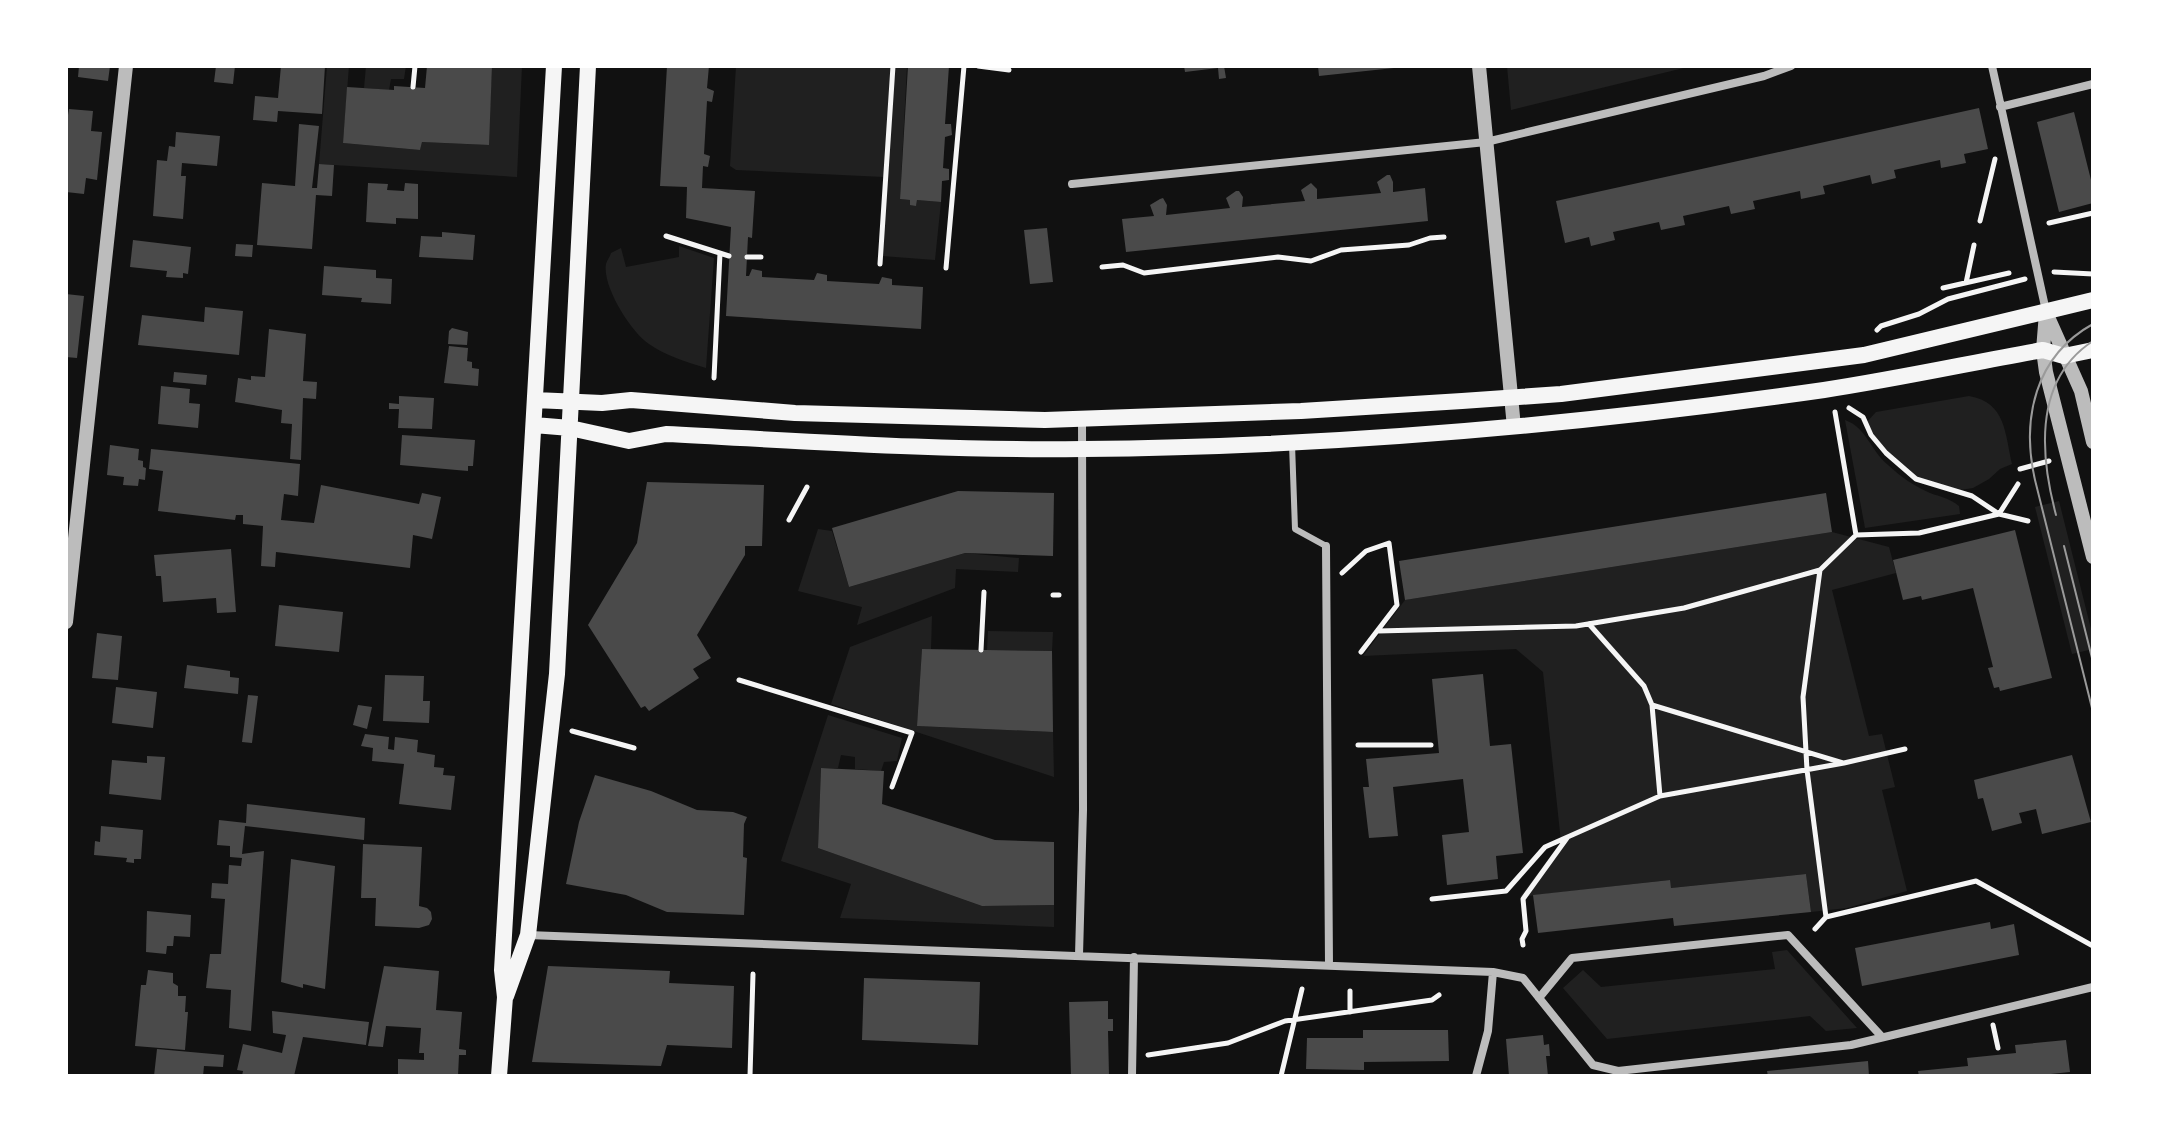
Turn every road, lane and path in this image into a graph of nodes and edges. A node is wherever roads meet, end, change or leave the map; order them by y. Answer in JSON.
{"nodes":[{"id":1,"x":126,"y":66,"type":"edge"},
{"id":2,"x":415,"y":66,"type":"edge"},
{"id":3,"x":554,"y":66,"type":"edge"},
{"id":4,"x":588,"y":66,"type":"edge"},
{"id":5,"x":893,"y":66,"type":"edge"},
{"id":6,"x":964,"y":66,"type":"edge"},
{"id":7,"x":978,"y":66,"type":"edge"},
{"id":8,"x":1479,"y":66,"type":"edge"},
{"id":9,"x":1791,"y":66,"type":"edge"},
{"id":10,"x":1992,"y":66,"type":"edge"},
{"id":11,"x":1009,"y":70,"type":"dead end"},
{"id":12,"x":2093,"y":84,"type":"edge"},
{"id":13,"x":413,"y":87,"type":"dead end"},
{"id":14,"x":2000,"y":107,"type":"junction"},
{"id":15,"x":1486,"y":142,"type":"junction"},
{"id":16,"x":1995,"y":158,"type":"dead end"},
{"id":17,"x":1072,"y":184,"type":"dead end"},
{"id":18,"x":2093,"y":213,"type":"edge"},
{"id":19,"x":1980,"y":221,"type":"dead end"},
{"id":20,"x":2049,"y":223,"type":"dead end"},
{"id":21,"x":666,"y":236,"type":"dead end"},
{"id":22,"x":1444,"y":237,"type":"dead end"},
{"id":23,"x":1974,"y":245,"type":"dead end"},
{"id":24,"x":720,"y":253,"type":"junction"},
{"id":25,"x":729,"y":256,"type":"dead end"},
{"id":26,"x":747,"y":257,"type":"dead end"},
{"id":27,"x":761,"y":257,"type":"dead end"},
{"id":28,"x":880,"y":264,"type":"dead end"},
{"id":29,"x":1102,"y":267,"type":"dead end"},
{"id":30,"x":946,"y":268,"type":"dead end"},
{"id":31,"x":2056,"y":272,"type":"dead end"},
{"id":32,"x":2009,"y":273,"type":"dead end"},
{"id":33,"x":2093,"y":274,"type":"edge"},
{"id":34,"x":2021,"y":280,"type":"dead end"},
{"id":35,"x":1966,"y":283,"type":"junction"},
{"id":36,"x":1943,"y":288,"type":"dead end"},
{"id":37,"x":2093,"y":300,"type":"edge"},
{"id":38,"x":2046,"y":313,"type":"junction"},
{"id":39,"x":1871,"y":337,"type":"dead end"},
{"id":40,"x":2043,"y":350,"type":"junction"},
{"id":41,"x":2093,"y":350,"type":"edge"},
{"id":42,"x":2064,"y":356,"type":"junction"},
{"id":43,"x":714,"y":378,"type":"dead end"},
{"id":44,"x":1511,"y":398,"type":"junction"},
{"id":45,"x":535,"y":400,"type":"junction"},
{"id":46,"x":571,"y":401,"type":"junction"},
{"id":47,"x":1848,"y":407,"type":"dead end"},
{"id":48,"x":787,"y":412,"type":"junction"},
{"id":49,"x":1835,"y":412,"type":"dead end"},
{"id":50,"x":1082,"y":419,"type":"junction"},
{"id":51,"x":534,"y":425,"type":"junction"},
{"id":52,"x":1514,"y":427,"type":"junction"},
{"id":53,"x":570,"y":428,"type":"junction"},
{"id":54,"x":784,"y":440,"type":"junction"},
{"id":55,"x":2093,"y":442,"type":"edge"},
{"id":56,"x":1292,"y":443,"type":"junction"},
{"id":57,"x":1082,"y":449,"type":"junction"},
{"id":58,"x":2018,"y":484,"type":"dead end"},
{"id":59,"x":807,"y":487,"type":"dead end"},
{"id":60,"x":1999,"y":514,"type":"junction"},
{"id":61,"x":789,"y":520,"type":"dead end"},
{"id":62,"x":2028,"y":521,"type":"dead end"},
{"id":63,"x":1856,"y":535,"type":"junction"},
{"id":64,"x":1326,"y":546,"type":"joint"},
{"id":65,"x":2093,"y":557,"type":"edge"},
{"id":66,"x":1820,"y":570,"type":"junction"},
{"id":67,"x":1342,"y":574,"type":"dead end"},
{"id":68,"x":984,"y":592,"type":"dead end"},
{"id":69,"x":66,"y":622,"type":"edge"},
{"id":70,"x":1588,"y":624,"type":"junction"},
{"id":71,"x":1378,"y":631,"type":"junction"},
{"id":72,"x":981,"y":650,"type":"dead end"},
{"id":73,"x":1361,"y":652,"type":"dead end"},
{"id":74,"x":739,"y":680,"type":"dead end"},
{"id":75,"x":1652,"y":705,"type":"junction"},
{"id":76,"x":572,"y":731,"type":"dead end"},
{"id":77,"x":1358,"y":745,"type":"dead end"},
{"id":78,"x":1431,"y":745,"type":"dead end"},
{"id":79,"x":634,"y":748,"type":"dead end"},
{"id":80,"x":1905,"y":749,"type":"dead end"},
{"id":81,"x":1805,"y":751,"type":"junction"},
{"id":82,"x":1844,"y":763,"type":"junction"},
{"id":83,"x":1807,"y":770,"type":"junction"},
{"id":84,"x":892,"y":787,"type":"dead end"},
{"id":85,"x":1660,"y":796,"type":"junction"},
{"id":86,"x":1568,"y":837,"type":"junction"},
{"id":87,"x":1432,"y":899,"type":"dead end"},
{"id":88,"x":1826,"y":917,"type":"junction"},
{"id":89,"x":1815,"y":929,"type":"dead end"},
{"id":90,"x":528,"y":935,"type":"junction"},
{"id":91,"x":1523,"y":945,"type":"dead end"},
{"id":92,"x":2093,"y":946,"type":"edge"},
{"id":93,"x":1079,"y":955,"type":"junction"},
{"id":94,"x":1134,"y":957,"type":"junction"},
{"id":95,"x":1329,"y":964,"type":"junction"},
{"id":96,"x":1493,"y":972,"type":"junction"},
{"id":97,"x":753,"y":974,"type":"dead end"},
{"id":98,"x":2093,"y":987,"type":"edge"},
{"id":99,"x":1302,"y":989,"type":"dead end"},
{"id":100,"x":1350,"y":991,"type":"dead end"},
{"id":101,"x":1439,"y":995,"type":"dead end"},
{"id":102,"x":505,"y":997,"type":"junction"},
{"id":103,"x":1539,"y":998,"type":"junction"},
{"id":104,"x":1350,"y":1012,"type":"junction"},
{"id":105,"x":1295,"y":1020,"type":"junction"},
{"id":106,"x":1993,"y":1027,"type":"dead end"},
{"id":107,"x":1882,"y":1037,"type":"junction"},
{"id":108,"x":1998,"y":1048,"type":"dead end"},
{"id":109,"x":1131,"y":1058,"type":"junction"},
{"id":110,"x":499,"y":1069,"type":"edge"},
{"id":111,"x":750,"y":1076,"type":"edge"},
{"id":112,"x":1132,"y":1076,"type":"edge"},
{"id":113,"x":1281,"y":1076,"type":"edge"},
{"id":114,"x":1476,"y":1076,"type":"edge"}],
"edges":[{"from":1,"to":69,"type":"street"},
{"from":2,"to":13,"type":"path"},
{"from":3,"to":45,"type":"main road"},
{"from":4,"to":46,"type":"main road"},
{"from":5,"to":28,"type":"path"},
{"from":6,"to":30,"type":"path"},
{"from":7,"to":11,"type":"path"},
{"from":8,"to":15,"type":"street"},
{"from":9,"to":15,"type":"street"},
{"from":10,"to":14,"type":"street"},
{"from":12,"to":14,"type":"street"},
{"from":14,"to":38,"type":"street"},
{"from":15,"to":17,"type":"street"},
{"from":15,"to":44,"type":"street"},
{"from":16,"to":19,"type":"path"},
{"from":18,"to":20,"type":"path"},
{"from":21,"to":24,"type":"path"},
{"from":22,"to":29,"type":"path"},
{"from":23,"to":35,"type":"path"},
{"from":24,"to":25,"type":"path"},
{"from":24,"to":43,"type":"path"},
{"from":26,"to":27,"type":"path"},
{"from":31,"to":33,"type":"path"},
{"from":32,"to":35,"type":"path"},
{"from":34,"to":39,"type":"path"},
{"from":35,"to":36,"type":"path"},
{"from":37,"to":38,"type":"main road"},
{"from":38,"to":40,"type":"street"},
{"from":38,"to":42,"type":"street"},
{"from":38,"to":44,"type":"main road"},
{"from":40,"to":42,"type":"main road"},
{"from":40,"to":52,"type":"main road"},
{"from":40,"to":65,"type":"street"},
{"from":41,"to":42,"type":"main road"},
{"from":42,"to":55,"type":"street"},
{"from":44,"to":50,"type":"main road"},
{"from":44,"to":52,"type":"street"},
{"from":45,"to":46,"type":"main road"},
{"from":45,"to":51,"type":"main road"},
{"from":46,"to":48,"type":"main road"},
{"from":46,"to":53,"type":"main road"},
{"from":47,"to":60,"type":"path"},
{"from":48,"to":50,"type":"main road"},
{"from":48,"to":54,"type":"main road"},
{"from":49,"to":63,"type":"path"},
{"from":50,"to":57,"type":"street"},
{"from":51,"to":53,"type":"main road"},
{"from":51,"to":102,"type":"main road"},
{"from":52,"to":56,"type":"main road"},
{"from":53,"to":54,"type":"main road"},
{"from":53,"to":90,"type":"main road"},
{"from":54,"to":57,"type":"main road"},
{"from":56,"to":57,"type":"main road"},
{"from":56,"to":64,"type":"lane"},
{"from":57,"to":93,"type":"street"},
{"from":58,"to":60,"type":"path"},
{"from":59,"to":61,"type":"path"},
{"from":60,"to":62,"type":"path"},
{"from":60,"to":63,"type":"path"},
{"from":63,"to":66,"type":"path"},
{"from":64,"to":95,"type":"street"},
{"from":66,"to":70,"type":"path"},
{"from":66,"to":81,"type":"path"},
{"from":67,"to":71,"type":"path"},
{"from":68,"to":72,"type":"path"},
{"from":70,"to":71,"type":"path"},
{"from":70,"to":75,"type":"path"},
{"from":71,"to":73,"type":"path"},
{"from":74,"to":84,"type":"path"},
{"from":75,"to":81,"type":"path"},
{"from":75,"to":85,"type":"path"},
{"from":76,"to":79,"type":"path"},
{"from":77,"to":78,"type":"path"},
{"from":80,"to":82,"type":"path"},
{"from":81,"to":82,"type":"path"},
{"from":81,"to":83,"type":"path"},
{"from":82,"to":83,"type":"path"},
{"from":83,"to":85,"type":"path"},
{"from":83,"to":88,"type":"path"},
{"from":85,"to":86,"type":"path"},
{"from":86,"to":87,"type":"path"},
{"from":86,"to":91,"type":"path"},
{"from":88,"to":89,"type":"path"},
{"from":88,"to":92,"type":"path"},
{"from":90,"to":93,"type":"street"},
{"from":90,"to":102,"type":"main road"},
{"from":93,"to":94,"type":"street"},
{"from":94,"to":95,"type":"street"},
{"from":94,"to":109,"type":"street"},
{"from":95,"to":96,"type":"street"},
{"from":96,"to":103,"type":"street"},
{"from":96,"to":114,"type":"street"},
{"from":97,"to":111,"type":"path"},
{"from":98,"to":107,"type":"street"},
{"from":99,"to":105,"type":"path"},
{"from":100,"to":104,"type":"path"},
{"from":101,"to":104,"type":"path"},
{"from":102,"to":110,"type":"main road"},
{"from":103,"to":107,"type":"street"},
{"from":103,"to":107,"type":"street"},
{"from":104,"to":105,"type":"path"},
{"from":105,"to":109,"type":"path"},
{"from":105,"to":113,"type":"path"},
{"from":106,"to":108,"type":"path"},
{"from":109,"to":112,"type":"street"}]}
